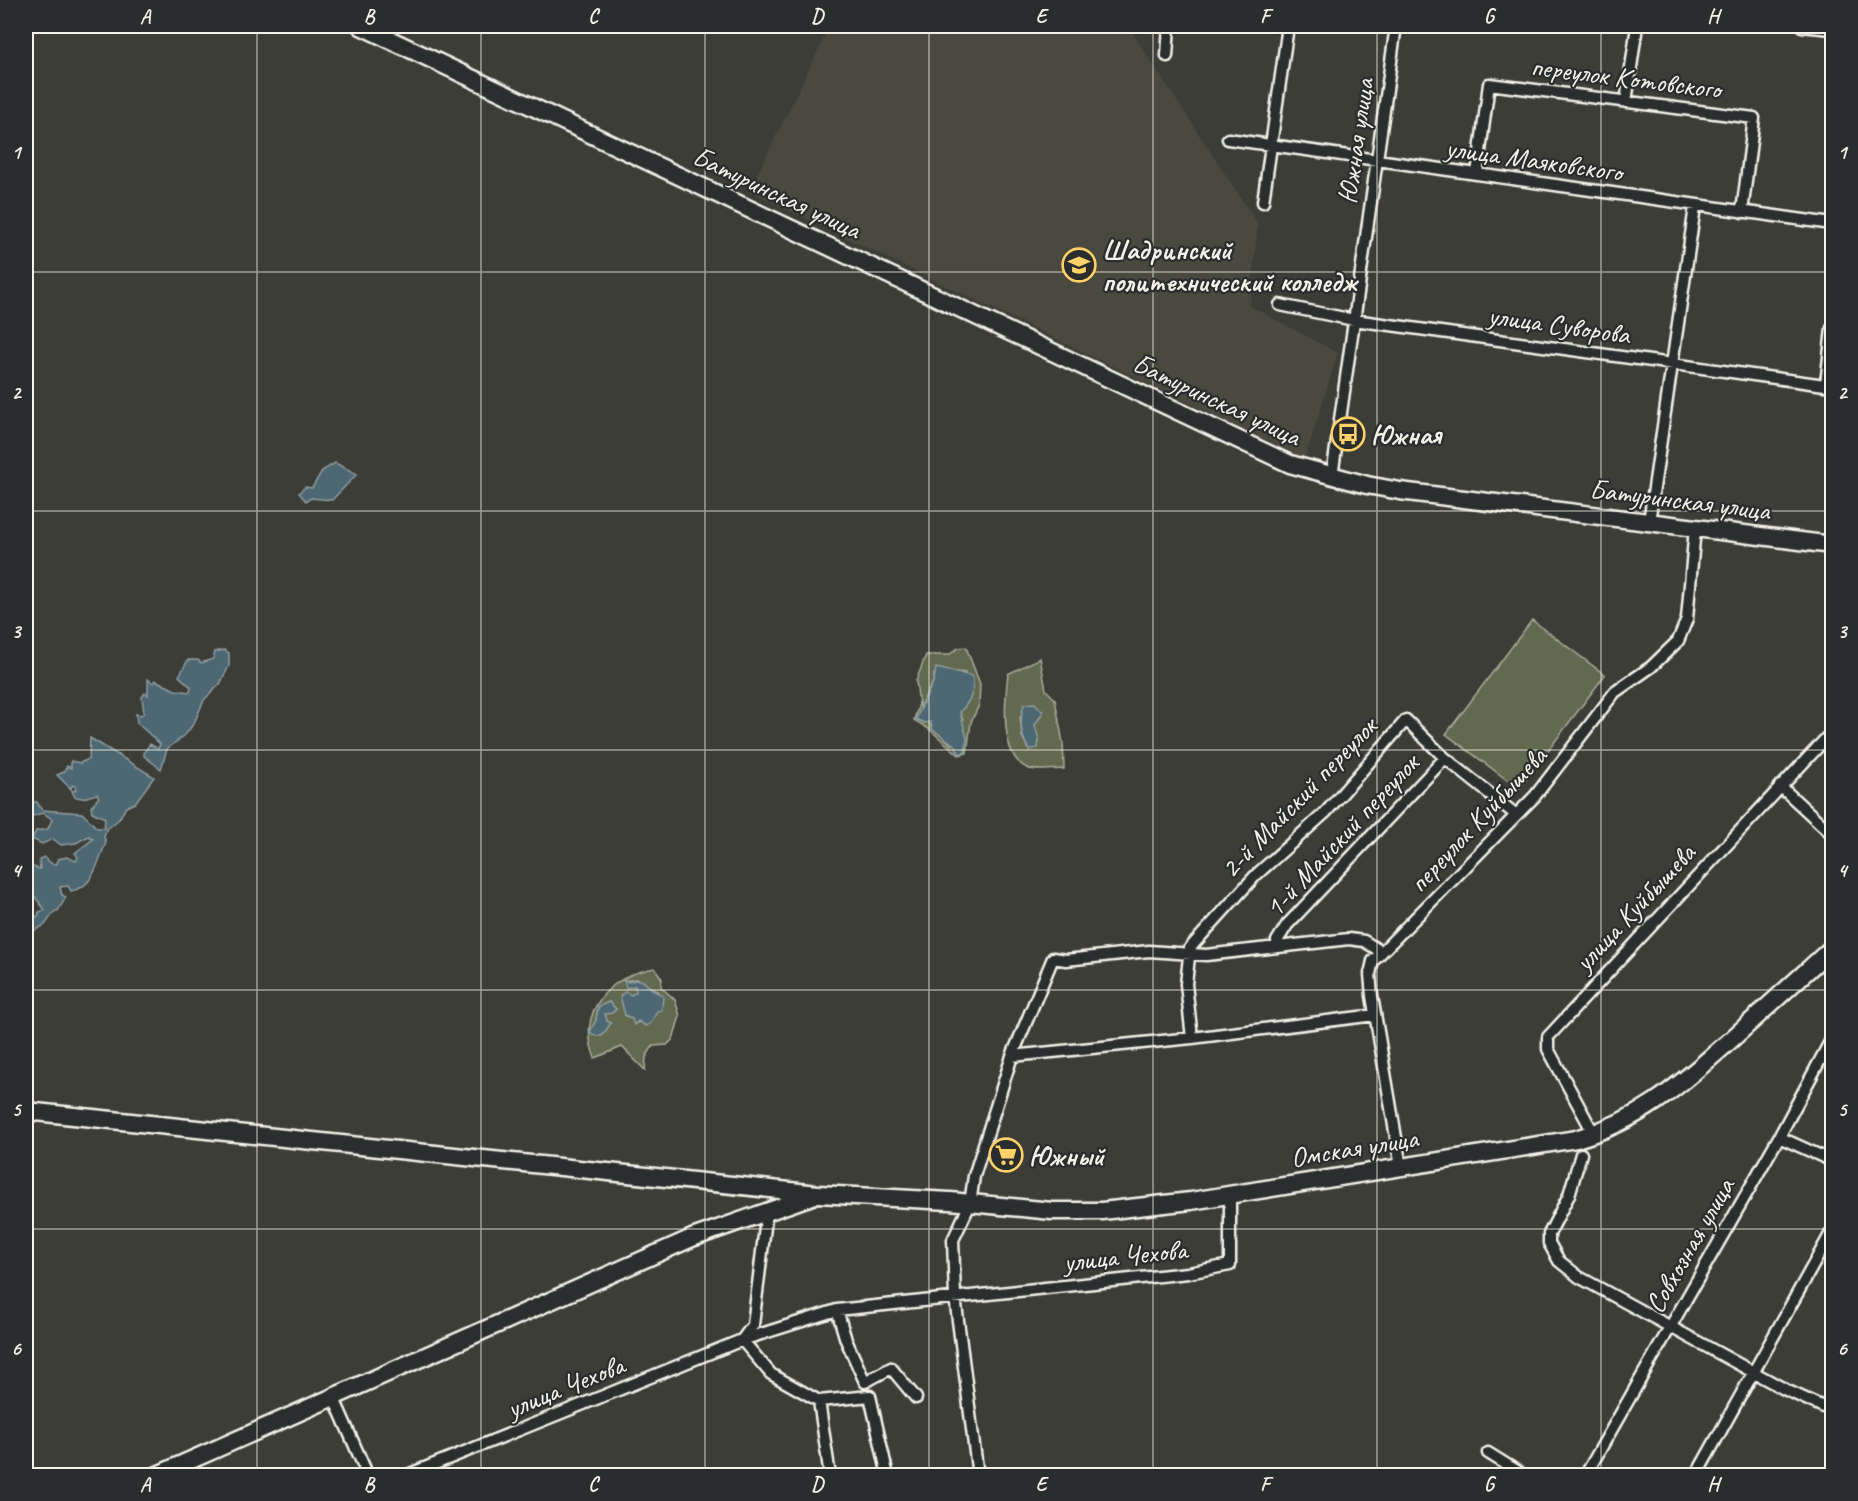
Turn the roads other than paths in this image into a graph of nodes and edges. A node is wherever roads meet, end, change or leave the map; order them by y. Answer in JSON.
{"nodes":[{"id":1,"x":362,"y":26,"type":"edge"},
{"id":2,"x":1169,"y":26,"type":"edge"},
{"id":3,"x":1288,"y":26,"type":"edge"},
{"id":4,"x":1396,"y":26,"type":"edge"},
{"id":5,"x":1636,"y":26,"type":"edge"},
{"id":6,"x":1802,"y":26,"type":"edge"},
{"id":7,"x":1833,"y":29,"type":"edge"},
{"id":8,"x":1167,"y":57,"type":"dead end"},
{"id":9,"x":1626,"y":102,"type":"junction"},
{"id":10,"x":1228,"y":139,"type":"dead end"},
{"id":11,"x":1272,"y":146,"type":"junction"},
{"id":12,"x":1377,"y":160,"type":"junction"},
{"id":13,"x":1477,"y":174,"type":"junction"},
{"id":14,"x":1263,"y":202,"type":"dead end"},
{"id":15,"x":1695,"y":207,"type":"junction"},
{"id":16,"x":1743,"y":212,"type":"junction"},
{"id":17,"x":1833,"y":224,"type":"edge"},
{"id":18,"x":1280,"y":305,"type":"dead end"},
{"id":19,"x":1354,"y":320,"type":"junction"},
{"id":20,"x":1833,"y":328,"type":"edge"},
{"id":21,"x":1670,"y":364,"type":"junction"},
{"id":22,"x":1829,"y":386,"type":"edge"},
{"id":23,"x":1332,"y":476,"type":"junction"},
{"id":24,"x":1648,"y":522,"type":"junction"},
{"id":25,"x":1695,"y":528,"type":"junction"},
{"id":26,"x":1833,"y":545,"type":"edge"},
{"id":27,"x":1833,"y":732,"type":"edge"},
{"id":28,"x":1445,"y":758,"type":"junction"},
{"id":29,"x":1780,"y":786,"type":"junction"},
{"id":30,"x":1515,"y":814,"type":"junction"},
{"id":31,"x":1833,"y":834,"type":"edge"},
{"id":32,"x":1278,"y":947,"type":"junction"},
{"id":33,"x":1833,"y":948,"type":"edge"},
{"id":34,"x":1380,"y":951,"type":"junction"},
{"id":35,"x":1189,"y":955,"type":"junction"},
{"id":36,"x":1375,"y":1015,"type":"junction"},
{"id":37,"x":1192,"y":1038,"type":"junction"},
{"id":38,"x":1833,"y":1038,"type":"edge"},
{"id":39,"x":1012,"y":1056,"type":"junction"},
{"id":40,"x":26,"y":1111,"type":"edge"},
{"id":41,"x":1594,"y":1134,"type":"junction"},
{"id":42,"x":1779,"y":1137,"type":"junction"},
{"id":43,"x":1581,"y":1154,"type":"dead end"},
{"id":44,"x":1833,"y":1161,"type":"edge"},
{"id":45,"x":1401,"y":1167,"type":"junction"},
{"id":46,"x":818,"y":1194,"type":"junction"},
{"id":47,"x":1230,"y":1195,"type":"junction"},
{"id":48,"x":970,"y":1204,"type":"junction"},
{"id":49,"x":767,"y":1212,"type":"junction"},
{"id":50,"x":1831,"y":1233,"type":"edge"},
{"id":51,"x":955,"y":1298,"type":"junction"},
{"id":52,"x":837,"y":1310,"type":"junction"},
{"id":53,"x":1671,"y":1326,"type":"junction"},
{"id":54,"x":742,"y":1340,"type":"junction"},
{"id":55,"x":1753,"y":1372,"type":"junction"},
{"id":56,"x":333,"y":1396,"type":"junction"},
{"id":57,"x":916,"y":1398,"type":"dead end"},
{"id":58,"x":819,"y":1401,"type":"junction"},
{"id":59,"x":1833,"y":1411,"type":"edge"},
{"id":60,"x":1488,"y":1453,"type":"dead end"},
{"id":61,"x":188,"y":1469,"type":"edge"},
{"id":62,"x":1698,"y":1472,"type":"dead end"},
{"id":63,"x":155,"y":1476,"type":"edge"},
{"id":64,"x":368,"y":1476,"type":"edge"},
{"id":65,"x":405,"y":1476,"type":"edge"},
{"id":66,"x":830,"y":1476,"type":"edge"},
{"id":67,"x":888,"y":1476,"type":"edge"},
{"id":68,"x":978,"y":1476,"type":"edge"},
{"id":69,"x":1525,"y":1476,"type":"edge"},
{"id":70,"x":1585,"y":1476,"type":"edge"}],
"edges":[{"from":1,"to":23,"type":"street","name":"Батуринская улица"},
{"from":2,"to":8,"type":"street"},
{"from":3,"to":11,"type":"street"},
{"from":4,"to":12,"type":"street","name":"Южная улица"},
{"from":5,"to":9,"type":"street"},
{"from":6,"to":7,"type":"street"},
{"from":9,"to":13,"type":"street","name":"переулок Котовского"},
{"from":9,"to":16,"type":"street","name":"переулок Котовского"},
{"from":10,"to":11,"type":"street","name":"улица Маяковского"},
{"from":11,"to":12,"type":"street","name":"улица Маяковского"},
{"from":11,"to":14,"type":"street"},
{"from":12,"to":13,"type":"street","name":"улица Маяковского"},
{"from":12,"to":19,"type":"street","name":"Южная улица"},
{"from":13,"to":15,"type":"street","name":"улица Маяковского"},
{"from":15,"to":16,"type":"street","name":"улица Маяковского"},
{"from":15,"to":21,"type":"street"},
{"from":16,"to":17,"type":"street","name":"улица Маяковского"},
{"from":18,"to":19,"type":"street","name":"улица Суворова"},
{"from":19,"to":21,"type":"street","name":"улица Суворова"},
{"from":19,"to":23,"type":"street","name":"Южная улица"},
{"from":20,"to":22,"type":"street"},
{"from":21,"to":22,"type":"street","name":"улица Суворова"},
{"from":21,"to":24,"type":"street"},
{"from":23,"to":24,"type":"street","name":"Батуринская улица"},
{"from":24,"to":25,"type":"street","name":"Батуринская улица"},
{"from":25,"to":26,"type":"street","name":"Батуринская улица"},
{"from":25,"to":30,"type":"street","name":"переулок Куйбышева"},
{"from":27,"to":29,"type":"street","name":"улица Куйбышева"},
{"from":28,"to":30,"type":"street","name":"2-й Майский переулок"},
{"from":28,"to":32,"type":"street","name":"1-й Майский переулок"},
{"from":28,"to":35,"type":"street","name":"2-й Майский переулок"},
{"from":29,"to":31,"type":"street"},
{"from":29,"to":41,"type":"street","name":"улица Куйбышева"},
{"from":30,"to":34,"type":"street","name":"переулок Куйбышева"},
{"from":32,"to":34,"type":"street"},
{"from":32,"to":35,"type":"street"},
{"from":33,"to":41,"type":"street","name":"Омская улица"},
{"from":34,"to":36,"type":"street"},
{"from":35,"to":37,"type":"street","name":"2-й Майский переулок"},
{"from":35,"to":39,"type":"street"},
{"from":36,"to":37,"type":"street"},
{"from":36,"to":45,"type":"street"},
{"from":37,"to":39,"type":"street"},
{"from":38,"to":42,"type":"street","name":"Совхозная улица"},
{"from":39,"to":48,"type":"street"},
{"from":40,"to":46,"type":"street","name":"Омская улица"},
{"from":41,"to":45,"type":"street","name":"Омская улица"},
{"from":42,"to":44,"type":"street"},
{"from":42,"to":53,"type":"street","name":"Совхозная улица"},
{"from":43,"to":53,"type":"street"},
{"from":45,"to":47,"type":"street","name":"Омская улица"},
{"from":46,"to":48,"type":"street","name":"Омская улица"},
{"from":46,"to":49,"type":"street"},
{"from":47,"to":48,"type":"street","name":"Омская улица"},
{"from":47,"to":51,"type":"street","name":"улица Чехова"},
{"from":48,"to":51,"type":"street"},
{"from":49,"to":54,"type":"street"},
{"from":49,"to":56,"type":"street"},
{"from":50,"to":55,"type":"street"},
{"from":51,"to":52,"type":"street","name":"улица Чехова"},
{"from":51,"to":68,"type":"street"},
{"from":52,"to":54,"type":"street","name":"улица Чехова"},
{"from":52,"to":57,"type":"street"},
{"from":53,"to":55,"type":"street"},
{"from":53,"to":70,"type":"street","name":"Совхозная улица"},
{"from":54,"to":58,"type":"street"},
{"from":54,"to":65,"type":"street","name":"улица Чехова"},
{"from":55,"to":59,"type":"street"},
{"from":55,"to":62,"type":"street"},
{"from":56,"to":61,"type":"street"},
{"from":56,"to":64,"type":"street"},
{"from":58,"to":66,"type":"street"},
{"from":58,"to":67,"type":"street"},
{"from":60,"to":69,"type":"street"},
{"from":61,"to":63,"type":"street"}]}
